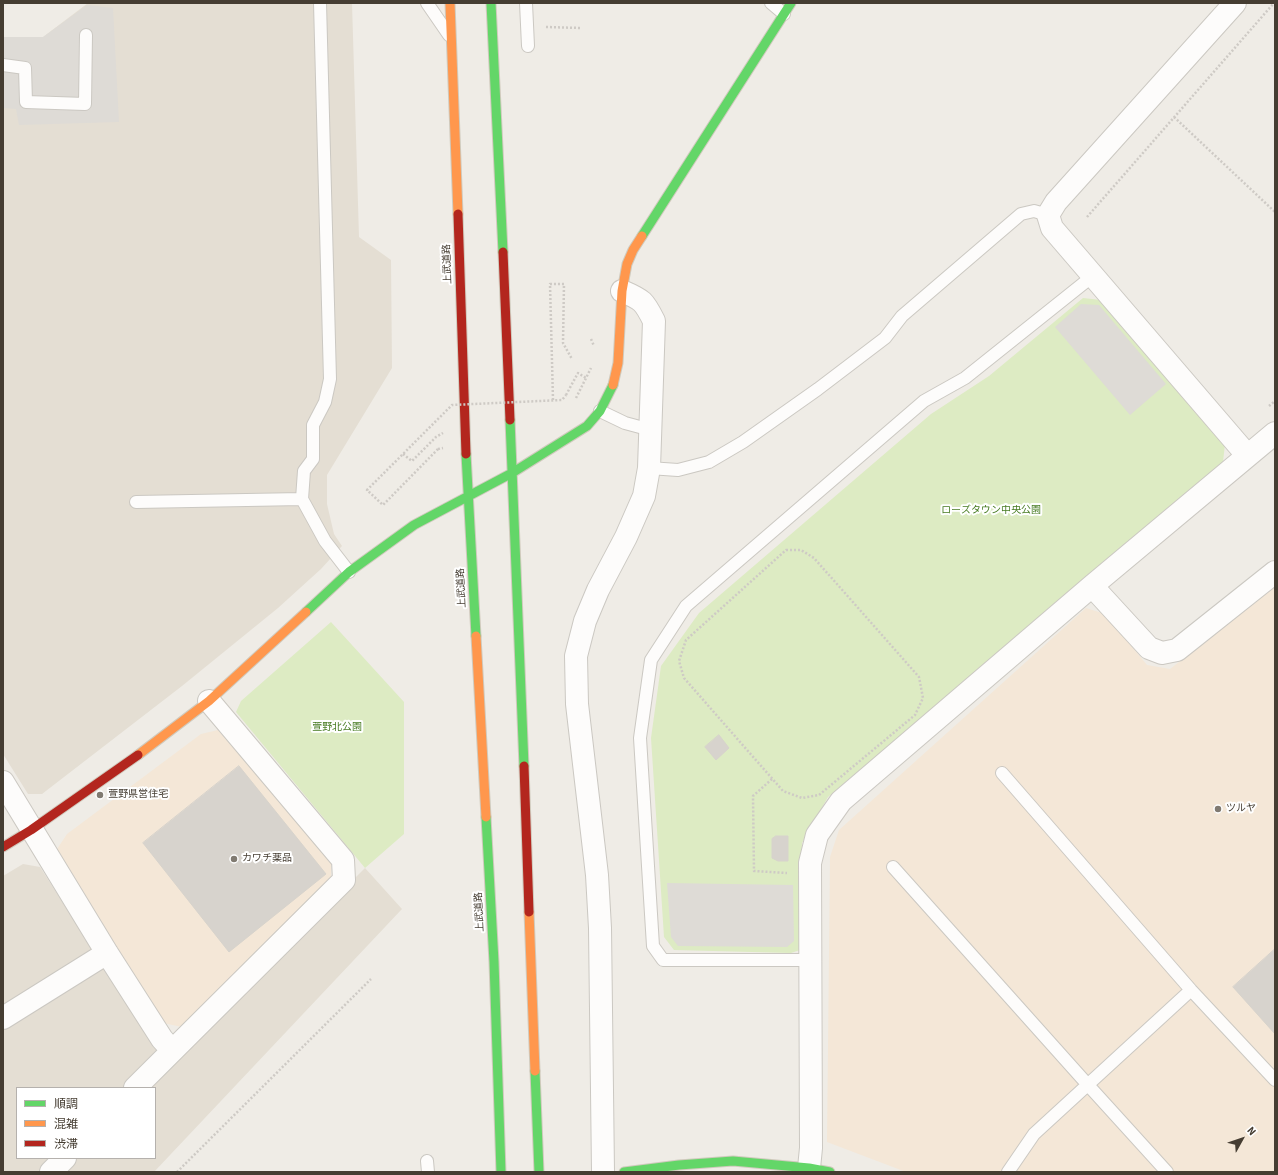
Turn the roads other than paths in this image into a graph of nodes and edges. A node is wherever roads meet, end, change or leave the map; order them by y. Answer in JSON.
{"nodes":[{"id":1,"x":320,"y":3,"type":"edge"},
{"id":2,"x":428,"y":3,"type":"edge"},
{"id":3,"x":450,"y":3,"type":"edge"},
{"id":4,"x":491,"y":3,"type":"edge"},
{"id":5,"x":526,"y":3,"type":"edge"},
{"id":6,"x":771,"y":3,"type":"edge"},
{"id":7,"x":791,"y":3,"type":"edge"},
{"id":8,"x":1236,"y":3,"type":"edge"},
{"id":9,"x":784,"y":14,"type":"junction"},
{"id":10,"x":86,"y":35,"type":"dead end"},
{"id":11,"x":451,"y":37,"type":"junction"},
{"id":12,"x":528,"y":46,"type":"dead end"},
{"id":13,"x":3,"y":65,"type":"edge"},
{"id":14,"x":1048,"y":214,"type":"junction"},
{"id":15,"x":1094,"y":275,"type":"junction"},
{"id":16,"x":622,"y":291,"type":"junction"},
{"id":17,"x":600,"y":411,"type":"junction"},
{"id":18,"x":651,"y":430,"type":"junction"},
{"id":19,"x":1275,"y":433,"type":"edge"},
{"id":20,"x":1247,"y":455,"type":"junction"},
{"id":21,"x":649,"y":468,"type":"junction"},
{"id":22,"x":512,"y":473,"type":"junction"},
{"id":23,"x":468,"y":496,"type":"junction"},
{"id":24,"x":302,"y":499,"type":"junction"},
{"id":25,"x":136,"y":502,"type":"dead end"},
{"id":26,"x":349,"y":572,"type":"junction"},
{"id":27,"x":1275,"y":572,"type":"edge"},
{"id":28,"x":1092,"y":586,"type":"junction"},
{"id":29,"x":209,"y":701,"type":"junction"},
{"id":30,"x":1002,"y":773,"type":"dead end"},
{"id":31,"x":3,"y":782,"type":"edge"},
{"id":32,"x":31,"y":830,"type":"junction"},
{"id":33,"x":3,"y":847,"type":"edge"},
{"id":34,"x":893,"y":867,"type":"dead end"},
{"id":35,"x":106,"y":953,"type":"junction"},
{"id":36,"x":810,"y":960,"type":"junction"},
{"id":37,"x":1191,"y":990,"type":"junction"},
{"id":38,"x":3,"y":1018,"type":"edge"},
{"id":39,"x":172,"y":1050,"type":"junction"},
{"id":40,"x":1275,"y":1080,"type":"edge"},
{"id":41,"x":1088,"y":1085,"type":"junction"},
{"id":42,"x":136,"y":1087,"type":"edge"},
{"id":43,"x":64,"y":1159,"type":"edge"},
{"id":44,"x":819,"y":1170,"type":"edge"},
{"id":45,"x":51,"y":1172,"type":"edge"},
{"id":46,"x":501,"y":1172,"type":"edge"},
{"id":47,"x":539,"y":1172,"type":"edge"},
{"id":48,"x":603,"y":1172,"type":"edge"},
{"id":49,"x":624,"y":1172,"type":"edge"},
{"id":50,"x":1008,"y":1172,"type":"edge"},
{"id":51,"x":1167,"y":1172,"type":"edge"}],
"edges":[{"from":1,"to":24,"type":"lane"},
{"from":2,"to":11,"type":"lane"},
{"from":3,"to":11,"type":"main road","name":"上武道路"},
{"from":4,"to":22,"type":"main road"},
{"from":5,"to":12,"type":"lane"},
{"from":6,"to":9,"type":"lane"},
{"from":7,"to":9,"type":"main road"},
{"from":8,"to":14,"type":"street"},
{"from":9,"to":16,"type":"main road"},
{"from":10,"to":13,"type":"lane"},
{"from":11,"to":23,"type":"main road","name":"上武道路"},
{"from":14,"to":15,"type":"street"},
{"from":14,"to":21,"type":"lane"},
{"from":15,"to":20,"type":"street"},
{"from":15,"to":36,"type":"lane"},
{"from":16,"to":17,"type":"main road"},
{"from":16,"to":18,"type":"street"},
{"from":17,"to":18,"type":"lane"},
{"from":17,"to":22,"type":"main road"},
{"from":18,"to":21,"type":"street"},
{"from":19,"to":20,"type":"street"},
{"from":20,"to":28,"type":"street"},
{"from":21,"to":48,"type":"street"},
{"from":22,"to":23,"type":"main road"},
{"from":22,"to":47,"type":"main road"},
{"from":23,"to":26,"type":"main road"},
{"from":23,"to":46,"type":"main road","name":"上武道路"},
{"from":24,"to":25,"type":"lane"},
{"from":24,"to":26,"type":"lane"},
{"from":26,"to":29,"type":"main road"},
{"from":27,"to":28,"type":"street"},
{"from":28,"to":36,"type":"street"},
{"from":29,"to":32,"type":"main road"},
{"from":29,"to":39,"type":"street"},
{"from":30,"to":37,"type":"lane"},
{"from":31,"to":32,"type":"street"},
{"from":32,"to":33,"type":"main road"},
{"from":32,"to":35,"type":"street"},
{"from":34,"to":41,"type":"lane"},
{"from":35,"to":38,"type":"street"},
{"from":35,"to":39,"type":"street"},
{"from":36,"to":44,"type":"street"},
{"from":37,"to":40,"type":"lane"},
{"from":37,"to":41,"type":"lane"},
{"from":39,"to":42,"type":"street"},
{"from":41,"to":50,"type":"lane"},
{"from":41,"to":51,"type":"lane"},
{"from":43,"to":45,"type":"street"},
{"from":44,"to":49,"type":"main road"}]}
